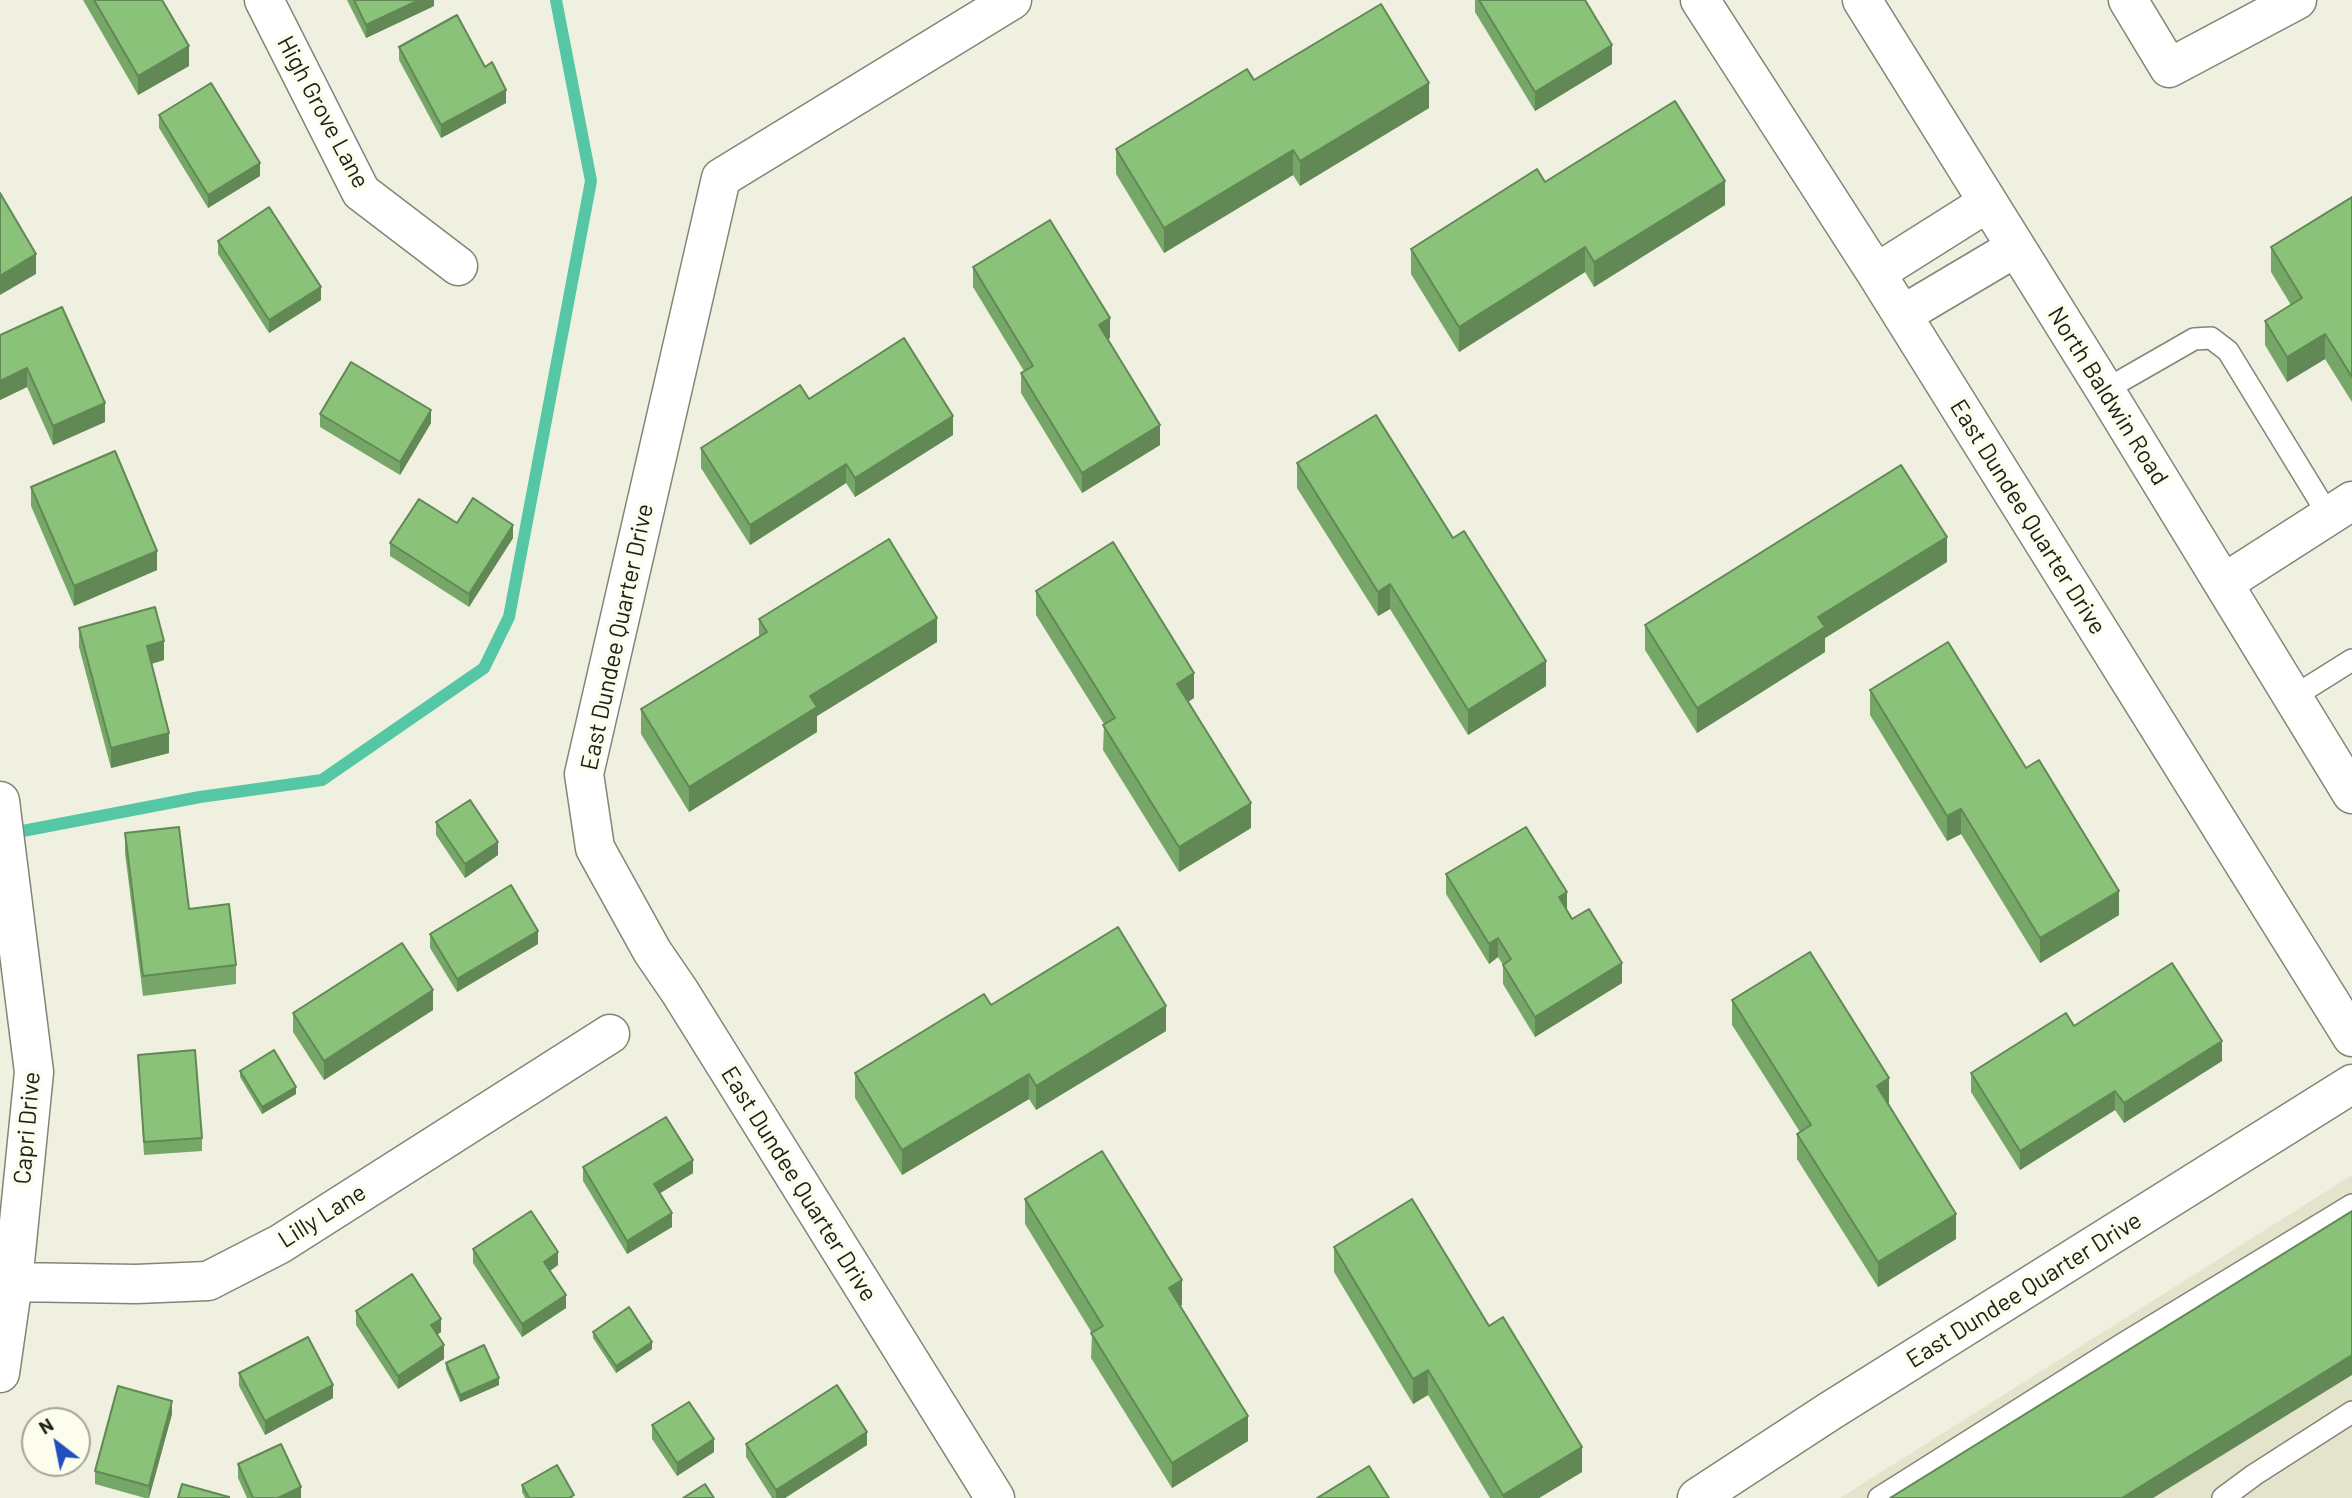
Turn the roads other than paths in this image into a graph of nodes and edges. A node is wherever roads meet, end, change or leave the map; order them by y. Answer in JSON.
{"nodes":[{"id":1,"x":264,"y":0,"type":"edge"},
{"id":2,"x":1012,"y":0,"type":"edge"},
{"id":3,"x":1700,"y":0,"type":"edge"},
{"id":4,"x":1863,"y":0,"type":"edge"},
{"id":5,"x":2128,"y":0,"type":"edge"},
{"id":6,"x":2297,"y":0,"type":"edge"},
{"id":7,"x":1987,"y":203,"type":"junction"},
{"id":8,"x":2015,"y":248,"type":"junction"},
{"id":9,"x":458,"y":267,"type":"dead end"},
{"id":10,"x":1876,"y":273,"type":"junction"},
{"id":11,"x":1902,"y":314,"type":"junction"},
{"id":12,"x":2105,"y":390,"type":"junction"},
{"id":13,"x":2341,"y":509,"type":"edge"},
{"id":14,"x":2224,"y":583,"type":"junction"},
{"id":15,"x":2352,"y":660,"type":"edge"},
{"id":16,"x":2293,"y":697,"type":"junction"},
{"id":17,"x":2352,"y":794,"type":"edge"},
{"id":18,"x":0,"y":801,"type":"edge"},
{"id":19,"x":610,"y":1034,"type":"dead end"},
{"id":20,"x":2352,"y":1037,"type":"edge"},
{"id":21,"x":2352,"y":1084,"type":"edge"},
{"id":22,"x":2352,"y":1205,"type":"edge"},
{"id":23,"x":6,"y":1281,"type":"edge"},
{"id":24,"x":0,"y":1373,"type":"edge"},
{"id":25,"x":2352,"y":1412,"type":"edge"},
{"id":26,"x":995,"y":1498,"type":"edge"},
{"id":27,"x":1697,"y":1498,"type":"edge"},
{"id":28,"x":1879,"y":1498,"type":"edge"},
{"id":29,"x":2223,"y":1498,"type":"edge"}],
"edges":[{"from":1,"to":9,"type":"street","name":"High Grove Lane"},
{"from":2,"to":26,"type":"street","name":"East Dundee Quarter Drive"},
{"from":3,"to":10,"type":"street","name":"East Dundee Quarter Drive"},
{"from":4,"to":7,"type":"street","name":"North Baldwin Road"},
{"from":5,"to":6,"type":"street"},
{"from":7,"to":8,"type":"street","name":"North Baldwin Road"},
{"from":7,"to":10,"type":"street"},
{"from":8,"to":11,"type":"street"},
{"from":8,"to":12,"type":"street","name":"North Baldwin Road"},
{"from":10,"to":11,"type":"street","name":"East Dundee Quarter Drive"},
{"from":11,"to":20,"type":"street","name":"East Dundee Quarter Drive"},
{"from":12,"to":13,"type":"lane"},
{"from":12,"to":14,"type":"street","name":"North Baldwin Road"},
{"from":13,"to":14,"type":"street"},
{"from":14,"to":16,"type":"street","name":"North Baldwin Road"},
{"from":15,"to":16,"type":"lane"},
{"from":16,"to":17,"type":"street","name":"North Baldwin Road"},
{"from":18,"to":23,"type":"street","name":"Capri Drive"},
{"from":19,"to":23,"type":"street","name":"Lilly Lane"},
{"from":21,"to":27,"type":"street","name":"East Dundee Quarter Drive"},
{"from":22,"to":28,"type":"lane"},
{"from":23,"to":24,"type":"street","name":"Capri Drive"},
{"from":25,"to":29,"type":"lane"}]}
